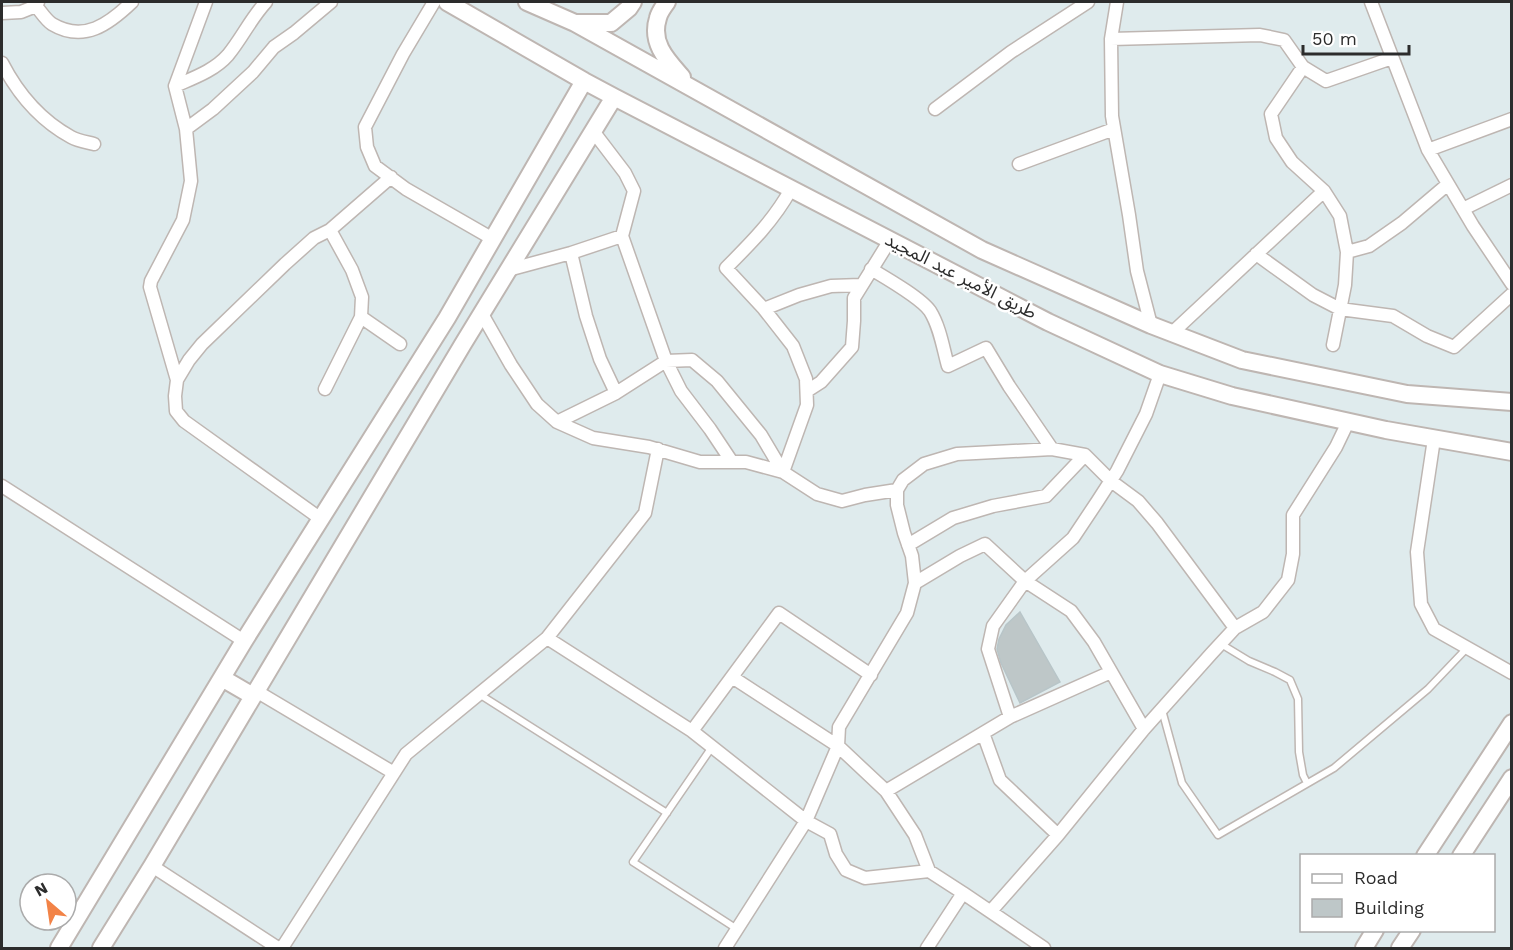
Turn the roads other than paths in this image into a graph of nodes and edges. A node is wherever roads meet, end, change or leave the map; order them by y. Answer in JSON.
{"nodes":[{"id":1,"x":132,"y":2,"type":"edge"},
{"id":2,"x":206,"y":2,"type":"edge"},
{"id":3,"x":266,"y":2,"type":"edge"},
{"id":4,"x":331,"y":2,"type":"edge"},
{"id":5,"x":434,"y":2,"type":"edge"},
{"id":6,"x":447,"y":2,"type":"edge"},
{"id":7,"x":527,"y":2,"type":"edge"},
{"id":8,"x":633,"y":2,"type":"edge"},
{"id":9,"x":667,"y":2,"type":"edge"},
{"id":10,"x":1088,"y":2,"type":"edge"},
{"id":11,"x":1117,"y":2,"type":"edge"},
{"id":12,"x":1371,"y":2,"type":"edge"},
{"id":13,"x":37,"y":4,"type":"edge"},
{"id":14,"x":2,"y":13,"type":"edge"},
{"id":15,"x":575,"y":23,"type":"junction"},
{"id":16,"x":1111,"y":39,"type":"junction"},
{"id":17,"x":1392,"y":58,"type":"junction"},
{"id":18,"x":2,"y":63,"type":"edge"},
{"id":19,"x":1303,"y":67,"type":"junction"},
{"id":20,"x":584,"y":81,"type":"junction"},
{"id":21,"x":175,"y":86,"type":"junction"},
{"id":22,"x":691,"y":87,"type":"junction"},
{"id":23,"x":614,"y":97,"type":"junction"},
{"id":24,"x":935,"y":109,"type":"dead end"},
{"id":25,"x":1512,"y":119,"type":"edge"},
{"id":26,"x":186,"y":129,"type":"junction"},
{"id":27,"x":1114,"y":129,"type":"junction"},
{"id":28,"x":593,"y":131,"type":"junction"},
{"id":29,"x":94,"y":144,"type":"dead end"},
{"id":30,"x":1428,"y":150,"type":"junction"},
{"id":31,"x":1019,"y":164,"type":"dead end"},
{"id":32,"x":391,"y":177,"type":"junction"},
{"id":33,"x":1448,"y":184,"type":"junction"},
{"id":34,"x":1512,"y":185,"type":"edge"},
{"id":35,"x":791,"y":189,"type":"junction"},
{"id":36,"x":1324,"y":191,"type":"junction"},
{"id":37,"x":1463,"y":209,"type":"junction"},
{"id":38,"x":330,"y":230,"type":"junction"},
{"id":39,"x":622,"y":236,"type":"junction"},
{"id":40,"x":493,"y":239,"type":"junction"},
{"id":41,"x":890,"y":240,"type":"junction"},
{"id":42,"x":1347,"y":252,"type":"junction"},
{"id":43,"x":571,"y":253,"type":"junction"},
{"id":44,"x":1256,"y":254,"type":"junction"},
{"id":45,"x":871,"y":269,"type":"junction"},
{"id":46,"x":508,"y":270,"type":"junction"},
{"id":47,"x":1512,"y":284,"type":"edge"},
{"id":48,"x":861,"y":285,"type":"junction"},
{"id":49,"x":1512,"y":294,"type":"edge"},
{"id":50,"x":764,"y":309,"type":"junction"},
{"id":51,"x":1340,"y":309,"type":"junction"},
{"id":52,"x":482,"y":314,"type":"junction"},
{"id":53,"x":361,"y":317,"type":"junction"},
{"id":54,"x":1151,"y":325,"type":"junction"},
{"id":55,"x":1172,"y":333,"type":"junction"},
{"id":56,"x":400,"y":344,"type":"dead end"},
{"id":57,"x":1333,"y":345,"type":"dead end"},
{"id":58,"x":666,"y":361,"type":"junction"},
{"id":59,"x":1160,"y":374,"type":"junction"},
{"id":60,"x":177,"y":380,"type":"junction"},
{"id":61,"x":325,"y":389,"type":"dead end"},
{"id":62,"x":807,"y":391,"type":"junction"},
{"id":63,"x":616,"y":393,"type":"junction"},
{"id":64,"x":1512,"y":402,"type":"edge"},
{"id":65,"x":557,"y":422,"type":"junction"},
{"id":66,"x":1348,"y":422,"type":"junction"},
{"id":67,"x":1434,"y":439,"type":"junction"},
{"id":68,"x":1052,"y":448,"type":"junction"},
{"id":69,"x":658,"y":449,"type":"junction"},
{"id":70,"x":1512,"y":452,"type":"edge"},
{"id":71,"x":1085,"y":456,"type":"junction"},
{"id":72,"x":732,"y":462,"type":"junction"},
{"id":73,"x":783,"y":472,"type":"junction"},
{"id":74,"x":1110,"y":481,"type":"junction"},
{"id":75,"x":2,"y":486,"type":"edge"},
{"id":76,"x":897,"y":490,"type":"junction"},
{"id":77,"x":321,"y":519,"type":"junction"},
{"id":78,"x":908,"y":545,"type":"junction"},
{"id":79,"x":1025,"y":581,"type":"junction"},
{"id":80,"x":915,"y":582,"type":"junction"},
{"id":81,"x":1235,"y":628,"type":"junction"},
{"id":82,"x":547,"y":638,"type":"junction"},
{"id":83,"x":244,"y":641,"type":"junction"},
{"id":84,"x":1220,"y":644,"type":"junction"},
{"id":85,"x":1468,"y":648,"type":"junction"},
{"id":86,"x":1111,"y":672,"type":"junction"},
{"id":87,"x":1512,"y":672,"type":"edge"},
{"id":88,"x":871,"y":675,"type":"junction"},
{"id":89,"x":732,"y":677,"type":"junction"},
{"id":90,"x":222,"y":678,"type":"junction"},
{"id":91,"x":255,"y":693,"type":"junction"},
{"id":92,"x":479,"y":694,"type":"junction"},
{"id":93,"x":1161,"y":710,"type":"junction"},
{"id":94,"x":1010,"y":717,"type":"junction"},
{"id":95,"x":1512,"y":723,"type":"edge"},
{"id":96,"x":1144,"y":729,"type":"junction"},
{"id":97,"x":692,"y":731,"type":"junction"},
{"id":98,"x":983,"y":733,"type":"junction"},
{"id":99,"x":838,"y":746,"type":"junction"},
{"id":100,"x":712,"y":747,"type":"junction"},
{"id":101,"x":394,"y":773,"type":"junction"},
{"id":102,"x":1512,"y":778,"type":"edge"},
{"id":103,"x":1307,"y":783,"type":"junction"},
{"id":104,"x":886,"y":791,"type":"junction"},
{"id":105,"x":667,"y":813,"type":"junction"},
{"id":106,"x":806,"y":821,"type":"junction"},
{"id":107,"x":1058,"y":835,"type":"junction"},
{"id":108,"x":1426,"y":854,"type":"edge"},
{"id":109,"x":1462,"y":854,"type":"edge"},
{"id":110,"x":152,"y":866,"type":"junction"},
{"id":111,"x":929,"y":871,"type":"junction"},
{"id":112,"x":963,"y":893,"type":"junction"},
{"id":113,"x":991,"y":911,"type":"junction"},
{"id":114,"x":738,"y":929,"type":"junction"},
{"id":115,"x":1375,"y":932,"type":"edge"},
{"id":116,"x":1411,"y":932,"type":"edge"},
{"id":117,"x":59,"y":948,"type":"edge"},
{"id":118,"x":101,"y":948,"type":"edge"},
{"id":119,"x":280,"y":948,"type":"edge"},
{"id":120,"x":725,"y":948,"type":"edge"},
{"id":121,"x":927,"y":948,"type":"edge"},
{"id":122,"x":1044,"y":948,"type":"edge"},
{"id":123,"x":1364,"y":948,"type":"edge"},
{"id":124,"x":1400,"y":948,"type":"edge"}],
"edges":[{"from":1,"to":13,"type":"street"},
{"from":2,"to":21,"type":"street"},
{"from":3,"to":21,"type":"street"},
{"from":4,"to":26,"type":"street"},
{"from":5,"to":32,"type":"street"},
{"from":6,"to":20,"type":"main road","name":"طريق الأمير عبد المجيد"},
{"from":7,"to":15,"type":"main road","name":"طريق الأمير عبد المجيد"},
{"from":8,"to":15,"type":"main road"},
{"from":9,"to":22,"type":"main road"},
{"from":10,"to":24,"type":"street"},
{"from":11,"to":16,"type":"street"},
{"from":12,"to":17,"type":"street"},
{"from":13,"to":14,"type":"street"},
{"from":15,"to":22,"type":"main road","name":"طريق الأمير عبد المجيد"},
{"from":16,"to":19,"type":"street"},
{"from":16,"to":27,"type":"street"},
{"from":17,"to":19,"type":"street"},
{"from":17,"to":30,"type":"street"},
{"from":18,"to":29,"type":"street"},
{"from":19,"to":36,"type":"street"},
{"from":20,"to":23,"type":"main road","name":"طريق الأمير عبد المجيد"},
{"from":20,"to":40,"type":"main road"},
{"from":21,"to":26,"type":"street"},
{"from":22,"to":54,"type":"main road","name":"طريق الأمير عبد المجيد"},
{"from":23,"to":28,"type":"main road"},
{"from":23,"to":35,"type":"main road","name":"طريق الأمير عبد المجيد"},
{"from":25,"to":30,"type":"street"},
{"from":26,"to":60,"type":"street"},
{"from":27,"to":31,"type":"street"},
{"from":27,"to":54,"type":"street"},
{"from":28,"to":39,"type":"street"},
{"from":28,"to":46,"type":"main road"},
{"from":30,"to":33,"type":"street"},
{"from":32,"to":38,"type":"street"},
{"from":32,"to":40,"type":"street"},
{"from":33,"to":37,"type":"street"},
{"from":33,"to":42,"type":"street"},
{"from":34,"to":37,"type":"street"},
{"from":35,"to":41,"type":"main road","name":"طريق الأمير عبد المجيد"},
{"from":35,"to":50,"type":"street"},
{"from":36,"to":42,"type":"street"},
{"from":36,"to":44,"type":"street"},
{"from":37,"to":47,"type":"street"},
{"from":38,"to":53,"type":"street"},
{"from":38,"to":60,"type":"street"},
{"from":39,"to":43,"type":"street"},
{"from":39,"to":58,"type":"street"},
{"from":40,"to":77,"type":"main road"},
{"from":41,"to":45,"type":"street"},
{"from":41,"to":59,"type":"main road","name":"طريق الأمير عبد المجيد"},
{"from":42,"to":51,"type":"street"},
{"from":43,"to":46,"type":"street"},
{"from":43,"to":63,"type":"street"},
{"from":44,"to":51,"type":"street"},
{"from":44,"to":55,"type":"street"},
{"from":45,"to":48,"type":"street"},
{"from":45,"to":68,"type":"street"},
{"from":46,"to":52,"type":"main road"},
{"from":48,"to":50,"type":"street"},
{"from":48,"to":62,"type":"street"},
{"from":49,"to":51,"type":"street"},
{"from":50,"to":62,"type":"street"},
{"from":51,"to":57,"type":"street"},
{"from":52,"to":65,"type":"street"},
{"from":52,"to":91,"type":"main road"},
{"from":53,"to":56,"type":"street"},
{"from":53,"to":61,"type":"street"},
{"from":54,"to":55,"type":"main road","name":"طريق الأمير عبد المجيد"},
{"from":55,"to":64,"type":"main road","name":"طريق الأمير عبد المجيد"},
{"from":58,"to":63,"type":"street"},
{"from":58,"to":72,"type":"street"},
{"from":58,"to":73,"type":"street"},
{"from":59,"to":66,"type":"main road","name":"طريق الأمير عبد المجيد"},
{"from":59,"to":74,"type":"street"},
{"from":60,"to":77,"type":"street"},
{"from":62,"to":73,"type":"street"},
{"from":63,"to":65,"type":"street"},
{"from":65,"to":69,"type":"street"},
{"from":66,"to":67,"type":"main road","name":"طريق الأمير عبد المجيد"},
{"from":66,"to":81,"type":"street"},
{"from":67,"to":70,"type":"main road","name":"طريق الأمير عبد المجيد"},
{"from":67,"to":85,"type":"street"},
{"from":68,"to":71,"type":"street"},
{"from":68,"to":76,"type":"street"},
{"from":69,"to":72,"type":"street"},
{"from":69,"to":82,"type":"street"},
{"from":71,"to":74,"type":"street"},
{"from":71,"to":78,"type":"street"},
{"from":72,"to":73,"type":"street"},
{"from":73,"to":76,"type":"street"},
{"from":74,"to":79,"type":"street"},
{"from":74,"to":81,"type":"street"},
{"from":75,"to":83,"type":"street"},
{"from":76,"to":78,"type":"street"},
{"from":77,"to":83,"type":"main road"},
{"from":78,"to":80,"type":"street"},
{"from":79,"to":80,"type":"street"},
{"from":79,"to":86,"type":"street"},
{"from":79,"to":94,"type":"street"},
{"from":80,"to":88,"type":"street"},
{"from":81,"to":84,"type":"street"},
{"from":82,"to":92,"type":"street"},
{"from":82,"to":97,"type":"street"},
{"from":83,"to":90,"type":"main road"},
{"from":84,"to":93,"type":"street"},
{"from":84,"to":103,"type":"lane"},
{"from":85,"to":87,"type":"street"},
{"from":85,"to":103,"type":"lane"},
{"from":86,"to":94,"type":"street"},
{"from":86,"to":96,"type":"street"},
{"from":88,"to":89,"type":"street"},
{"from":88,"to":99,"type":"street"},
{"from":89,"to":97,"type":"street"},
{"from":89,"to":99,"type":"street"},
{"from":90,"to":91,"type":"main road"},
{"from":90,"to":117,"type":"main road"},
{"from":91,"to":101,"type":"street"},
{"from":91,"to":110,"type":"main road"},
{"from":92,"to":101,"type":"street"},
{"from":92,"to":105,"type":"lane"},
{"from":93,"to":96,"type":"street"},
{"from":93,"to":103,"type":"lane"},
{"from":94,"to":98,"type":"street"},
{"from":95,"to":108,"type":"main road"},
{"from":96,"to":107,"type":"street"},
{"from":97,"to":100,"type":"street"},
{"from":98,"to":104,"type":"street"},
{"from":98,"to":107,"type":"street"},
{"from":99,"to":104,"type":"street"},
{"from":99,"to":106,"type":"street"},
{"from":100,"to":105,"type":"lane"},
{"from":100,"to":106,"type":"street"},
{"from":101,"to":119,"type":"street"},
{"from":102,"to":109,"type":"main road"},
{"from":104,"to":111,"type":"street"},
{"from":105,"to":114,"type":"lane"},
{"from":106,"to":111,"type":"street"},
{"from":106,"to":114,"type":"street"},
{"from":107,"to":113,"type":"street"},
{"from":110,"to":118,"type":"main road"},
{"from":110,"to":119,"type":"street"},
{"from":111,"to":112,"type":"street"},
{"from":112,"to":113,"type":"street"},
{"from":112,"to":121,"type":"street"},
{"from":113,"to":122,"type":"street"},
{"from":114,"to":120,"type":"street"},
{"from":115,"to":123,"type":"main road"},
{"from":116,"to":124,"type":"main road"}]}
